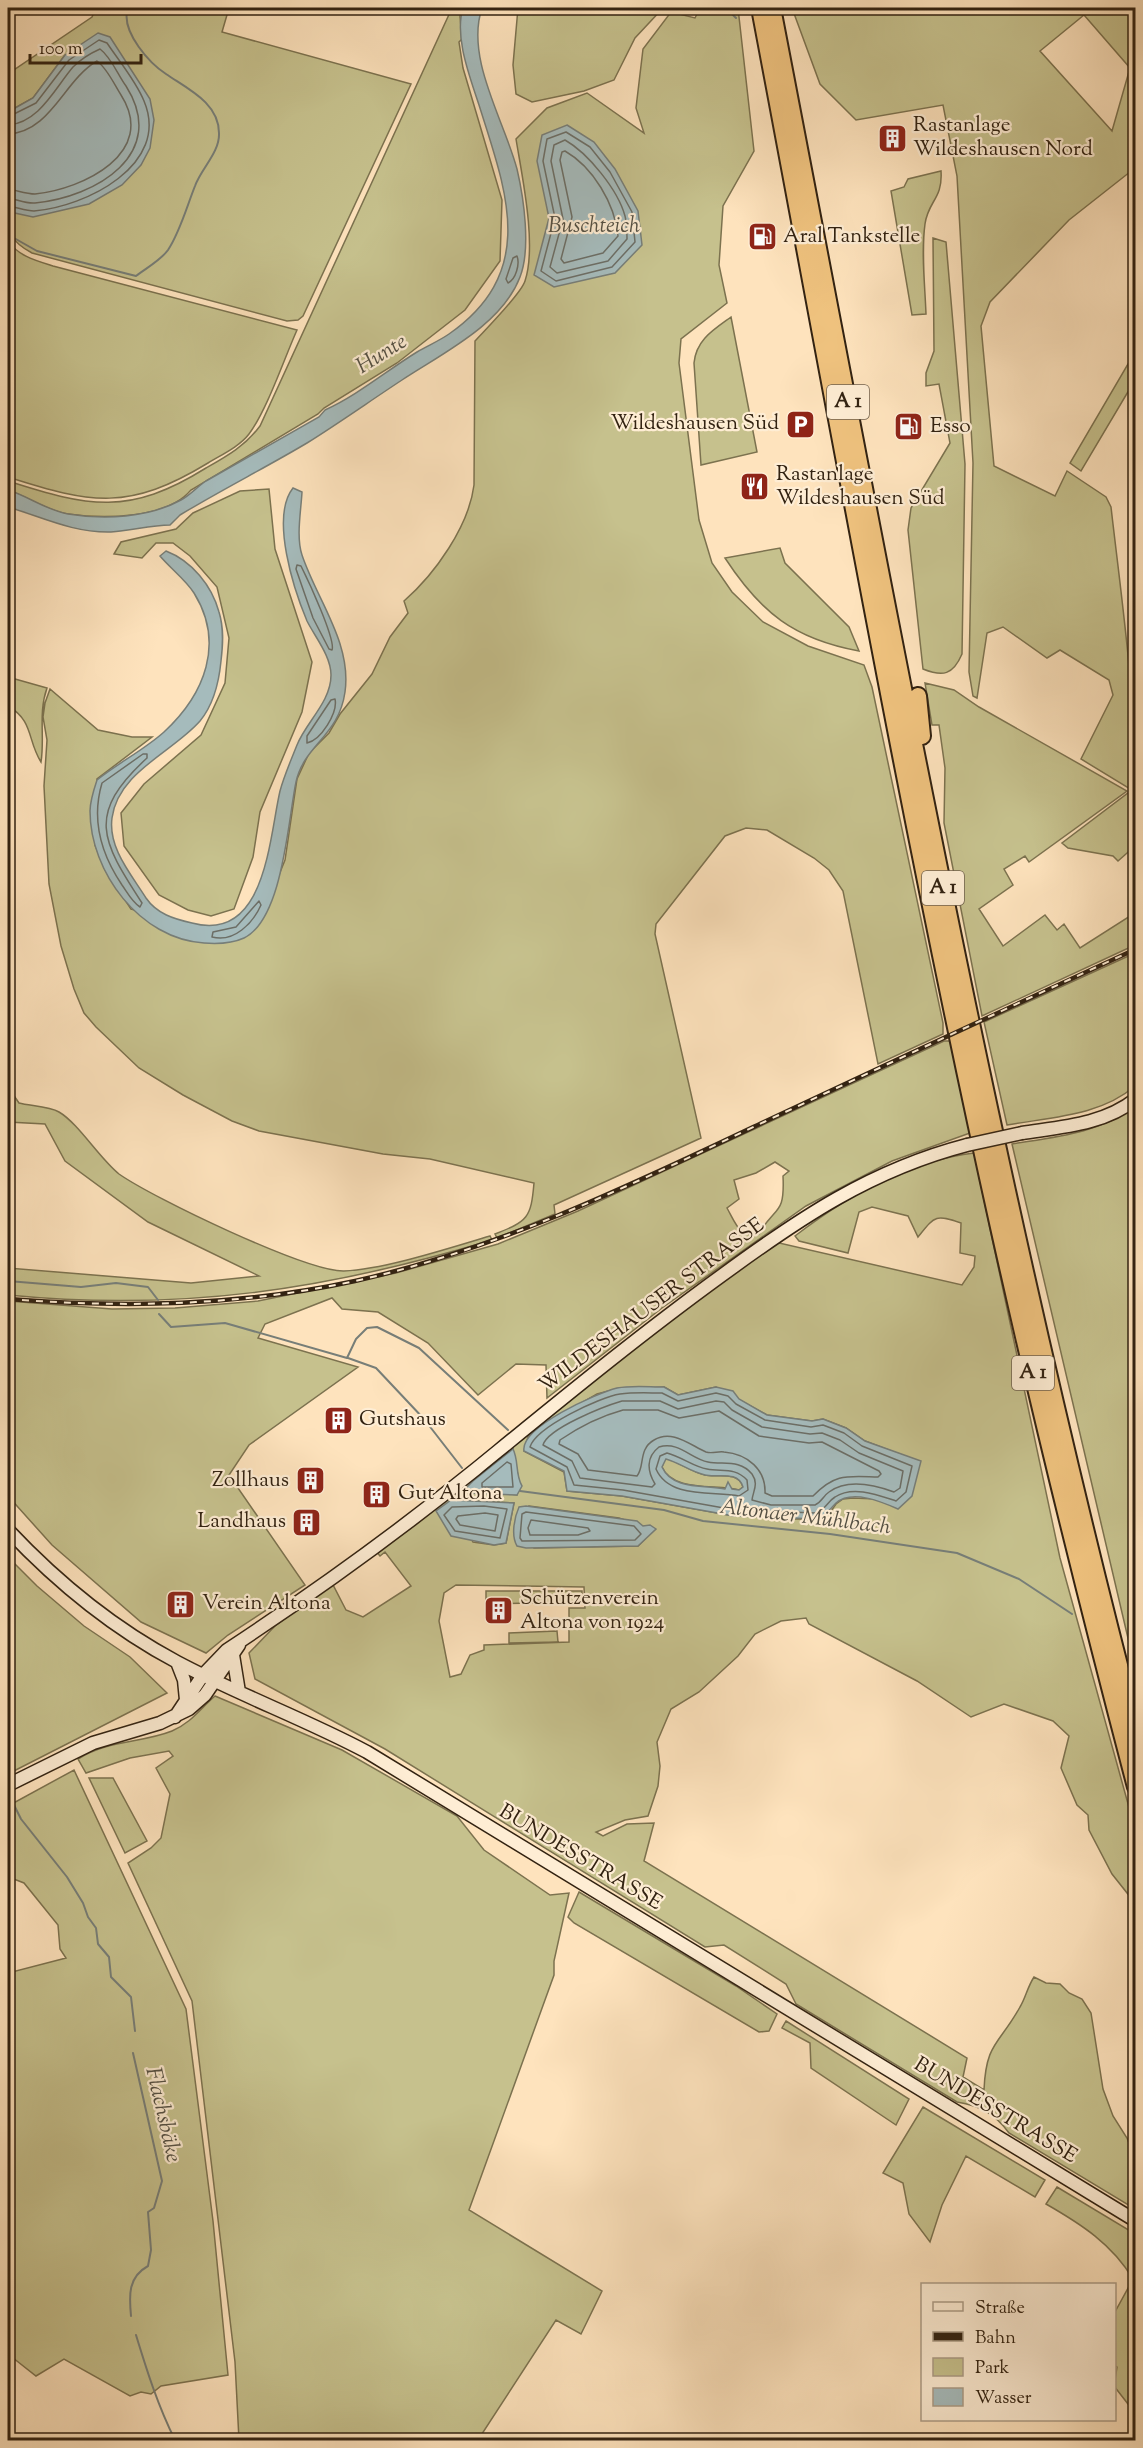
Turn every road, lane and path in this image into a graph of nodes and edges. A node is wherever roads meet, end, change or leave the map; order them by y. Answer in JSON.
{"nodes":[{"id":1,"x":760,"y":8,"type":"edge"},
{"id":2,"x":772,"y":8,"type":"edge"},
{"id":3,"x":918,"y":696,"type":"dead end"},
{"id":4,"x":924,"y":796,"type":"junction"},
{"id":5,"x":1136,"y":1099,"type":"edge"},
{"id":6,"x":8,"y":1530,"type":"edge"},
{"id":7,"x":241,"y":1641,"type":"junction"},
{"id":8,"x":233,"y":1655,"type":"junction"},
{"id":9,"x":177,"y":1662,"type":"junction"},
{"id":10,"x":203,"y":1675,"type":"junction"},
{"id":11,"x":216,"y":1681,"type":"junction"},
{"id":12,"x":239,"y":1692,"type":"junction"},
{"id":13,"x":186,"y":1700,"type":"junction"},
{"id":14,"x":175,"y":1717,"type":"junction"},
{"id":15,"x":1136,"y":1731,"type":"edge"},
{"id":16,"x":8,"y":1785,"type":"edge"},
{"id":17,"x":1136,"y":1787,"type":"edge"},
{"id":18,"x":1136,"y":2221,"type":"edge"}],
"edges":[{"from":1,"to":17,"type":"highway","number":"A 1"},
{"from":2,"to":4,"type":"highway","number":"A 1"},
{"from":3,"to":4,"type":"highway"},
{"from":4,"to":15,"type":"highway","number":"A 1"},
{"from":5,"to":7,"type":"main road","name":"WILDESHAUSER STRASSE","bridge":true},
{"from":6,"to":9,"type":"main road","name":"BUNDESSTRASSE"},
{"from":7,"to":8,"type":"main road","name":"WILDESHAUSER STRASSE"},
{"from":7,"to":10,"type":"main road","name":"WILDESHAUSER STRASSE"},
{"from":8,"to":11,"type":"main road","name":"WILDESHAUSER STRASSE"},
{"from":8,"to":12,"type":"main road"},
{"from":9,"to":10,"type":"main road","name":"BUNDESSTRASSE"},
{"from":9,"to":13,"type":"main road"},
{"from":10,"to":11,"type":"main road","name":"BUNDESSTRASSE"},
{"from":10,"to":13,"type":"main road","name":"WILDESHAUSER STRASSE"},
{"from":11,"to":12,"type":"main road","name":"BUNDESSTRASSE"},
{"from":11,"to":14,"type":"main road","name":"WILDESHAUSER STRASSE"},
{"from":12,"to":18,"type":"main road","name":"BUNDESSTRASSE"},
{"from":13,"to":14,"type":"main road","name":"WILDESHAUSER STRASSE"},
{"from":14,"to":16,"type":"main road","name":"WILDESHAUSER STRASSE"}]}
